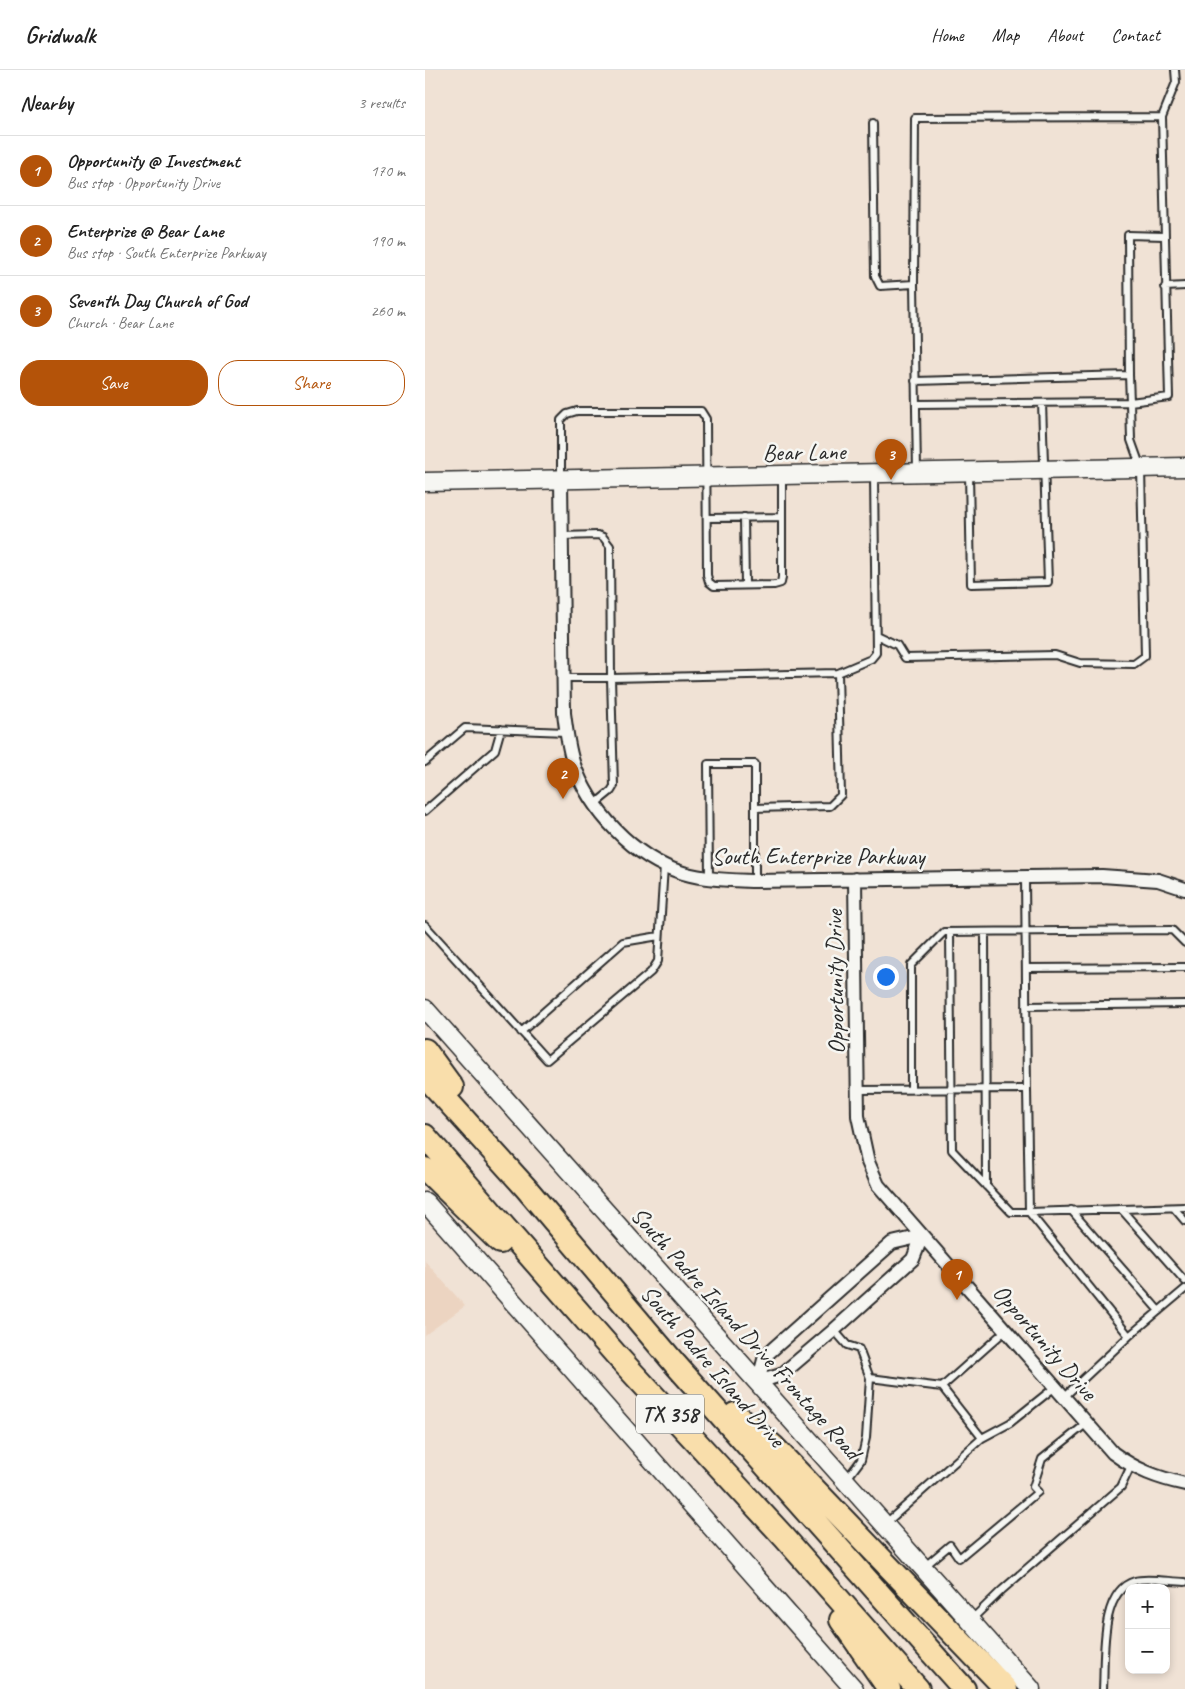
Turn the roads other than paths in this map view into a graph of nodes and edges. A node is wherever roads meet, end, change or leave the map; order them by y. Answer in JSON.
{"nodes":[{"id":1,"x":1175,"y":70,"type":"edge"},
{"id":2,"x":1161,"y":117,"type":"junction"},
{"id":3,"x":873,"y":122,"type":"dead end"},
{"id":4,"x":1164,"y":236,"type":"junction"},
{"id":5,"x":914,"y":284,"type":"junction"},
{"id":6,"x":1185,"y":286,"type":"edge"},
{"id":7,"x":1165,"y":287,"type":"junction"},
{"id":8,"x":1129,"y":375,"type":"junction"},
{"id":9,"x":915,"y":381,"type":"junction"},
{"id":10,"x":1130,"y":402,"type":"junction"},
{"id":11,"x":1042,"y":403,"type":"junction"},
{"id":12,"x":916,"y":404,"type":"junction"},
{"id":13,"x":1185,"y":467,"type":"edge"},
{"id":14,"x":1141,"y":468,"type":"junction"},
{"id":15,"x":1046,"y":470,"type":"junction"},
{"id":16,"x":969,"y":472,"type":"junction"},
{"id":17,"x":874,"y":474,"type":"junction"},
{"id":18,"x":917,"y":474,"type":"junction"},
{"id":19,"x":781,"y":476,"type":"junction"},
{"id":20,"x":708,"y":477,"type":"junction"},
{"id":21,"x":561,"y":480,"type":"junction"},
{"id":22,"x":425,"y":482,"type":"edge"},
{"id":23,"x":744,"y":517,"type":"junction"},
{"id":24,"x":782,"y":517,"type":"junction"},
{"id":25,"x":707,"y":518,"type":"junction"},
{"id":26,"x":561,"y":536,"type":"junction"},
{"id":27,"x":745,"y":585,"type":"junction"},
{"id":28,"x":875,"y":635,"type":"junction"},
{"id":29,"x":838,"y":673,"type":"junction"},
{"id":30,"x":563,"y":678,"type":"junction"},
{"id":31,"x":611,"y":678,"type":"junction"},
{"id":32,"x":501,"y":729,"type":"junction"},
{"id":33,"x":566,"y":732,"type":"junction"},
{"id":34,"x":425,"y":762,"type":"edge"},
{"id":35,"x":595,"y":804,"type":"junction"},
{"id":36,"x":755,"y":808,"type":"junction"},
{"id":37,"x":425,"y":811,"type":"edge"},
{"id":38,"x":664,"y":866,"type":"junction"},
{"id":39,"x":1025,"y":877,"type":"junction"},
{"id":40,"x":709,"y":879,"type":"junction"},
{"id":41,"x":855,"y":879,"type":"junction"},
{"id":42,"x":755,"y":881,"type":"junction"},
{"id":43,"x":1185,"y":889,"type":"edge"},
{"id":44,"x":425,"y":925,"type":"edge"},
{"id":45,"x":431,"y":932,"type":"junction"},
{"id":46,"x":950,"y":932,"type":"junction"},
{"id":47,"x":985,"y":932,"type":"junction"},
{"id":48,"x":1025,"y":932,"type":"junction"},
{"id":49,"x":659,"y":936,"type":"junction"},
{"id":50,"x":425,"y":937,"type":"edge"},
{"id":51,"x":1185,"y":943,"type":"edge"},
{"id":52,"x":1185,"y":967,"type":"edge"},
{"id":53,"x":1026,"y":968,"type":"junction"},
{"id":54,"x":1185,"y":1004,"type":"edge"},
{"id":55,"x":1026,"y":1006,"type":"junction"},
{"id":56,"x":425,"y":1009,"type":"edge"},
{"id":57,"x":521,"y":1032,"type":"junction"},
{"id":58,"x":425,"y":1050,"type":"edge"},
{"id":59,"x":425,"y":1076,"type":"edge"},
{"id":60,"x":985,"y":1089,"type":"junction"},
{"id":61,"x":1027,"y":1089,"type":"junction"},
{"id":62,"x":857,"y":1090,"type":"junction"},
{"id":63,"x":911,"y":1090,"type":"junction"},
{"id":64,"x":950,"y":1090,"type":"junction"},
{"id":65,"x":425,"y":1136,"type":"edge"},
{"id":66,"x":425,"y":1169,"type":"edge"},
{"id":67,"x":987,"y":1186,"type":"junction"},
{"id":68,"x":526,"y":1188,"type":"junction"},
{"id":69,"x":425,"y":1202,"type":"edge"},
{"id":70,"x":1185,"y":1207,"type":"edge"},
{"id":71,"x":1174,"y":1208,"type":"junction"},
{"id":72,"x":1121,"y":1209,"type":"junction"},
{"id":73,"x":1071,"y":1210,"type":"junction"},
{"id":74,"x":1029,"y":1212,"type":"junction"},
{"id":75,"x":1185,"y":1221,"type":"edge"},
{"id":76,"x":922,"y":1236,"type":"junction"},
{"id":77,"x":1185,"y":1281,"type":"edge"},
{"id":78,"x":1185,"y":1289,"type":"edge"},
{"id":79,"x":1159,"y":1311,"type":"junction"},
{"id":80,"x":834,"y":1330,"type":"junction"},
{"id":81,"x":1007,"y":1330,"type":"junction"},
{"id":82,"x":1129,"y":1336,"type":"junction"},
{"id":83,"x":618,"y":1357,"type":"junction"},
{"id":84,"x":676,"y":1365,"type":"junction"},
{"id":85,"x":870,"y":1378,"type":"junction"},
{"id":86,"x":758,"y":1382,"type":"junction"},
{"id":87,"x":942,"y":1387,"type":"junction"},
{"id":88,"x":1055,"y":1387,"type":"junction"},
{"id":89,"x":1064,"y":1396,"type":"junction"},
{"id":90,"x":1087,"y":1423,"type":"junction"},
{"id":91,"x":982,"y":1438,"type":"junction"},
{"id":92,"x":1131,"y":1466,"type":"junction"},
{"id":93,"x":846,"y":1481,"type":"junction"},
{"id":94,"x":1185,"y":1484,"type":"edge"},
{"id":95,"x":884,"y":1525,"type":"junction"},
{"id":96,"x":784,"y":1537,"type":"junction"},
{"id":97,"x":923,"y":1568,"type":"junction"},
{"id":98,"x":1185,"y":1582,"type":"edge"},
{"id":99,"x":971,"y":1621,"type":"junction"},
{"id":100,"x":849,"y":1687,"type":"edge"},
{"id":101,"x":889,"y":1689,"type":"edge"},
{"id":102,"x":918,"y":1689,"type":"edge"},
{"id":103,"x":964,"y":1689,"type":"edge"},
{"id":104,"x":1007,"y":1689,"type":"edge"},
{"id":105,"x":1031,"y":1689,"type":"edge"},
{"id":106,"x":1103,"y":1689,"type":"edge"}],
"edges":[{"from":1,"to":2,"type":"lane"},
{"from":2,"to":4,"type":"lane"},
{"from":2,"to":5,"type":"lane"},
{"from":3,"to":5,"type":"lane"},
{"from":4,"to":7,"type":"lane"},
{"from":4,"to":8,"type":"lane"},
{"from":5,"to":9,"type":"lane"},
{"from":6,"to":7,"type":"lane"},
{"from":7,"to":10,"type":"lane"},
{"from":8,"to":9,"type":"lane"},
{"from":8,"to":10,"type":"lane"},
{"from":9,"to":12,"type":"lane"},
{"from":10,"to":11,"type":"lane"},
{"from":10,"to":14,"type":"lane"},
{"from":11,"to":12,"type":"lane"},
{"from":11,"to":15,"type":"lane"},
{"from":12,"to":18,"type":"lane"},
{"from":13,"to":14,"type":"main road","name":"Bear Lane"},
{"from":14,"to":15,"type":"main road","name":"Bear Lane"},
{"from":14,"to":28,"type":"lane"},
{"from":15,"to":16,"type":"main road","name":"Bear Lane"},
{"from":15,"to":16,"type":"lane"},
{"from":16,"to":18,"type":"main road","name":"Bear Lane"},
{"from":17,"to":18,"type":"main road","name":"Bear Lane"},
{"from":17,"to":19,"type":"main road","name":"Bear Lane"},
{"from":17,"to":28,"type":"lane"},
{"from":19,"to":20,"type":"main road","name":"Bear Lane"},
{"from":19,"to":24,"type":"lane"},
{"from":20,"to":21,"type":"main road","name":"Bear Lane"},
{"from":20,"to":21,"type":"lane"},
{"from":20,"to":25,"type":"lane"},
{"from":21,"to":22,"type":"main road","name":"Bear Lane"},
{"from":21,"to":26,"type":"street","name":"South Enterprize Parkway"},
{"from":23,"to":24,"type":"lane"},
{"from":23,"to":25,"type":"lane"},
{"from":23,"to":27,"type":"lane"},
{"from":24,"to":27,"type":"lane"},
{"from":25,"to":27,"type":"lane"},
{"from":26,"to":30,"type":"street","name":"South Enterprize Parkway"},
{"from":26,"to":31,"type":"lane"},
{"from":28,"to":29,"type":"lane"},
{"from":29,"to":31,"type":"lane"},
{"from":29,"to":36,"type":"lane"},
{"from":30,"to":31,"type":"lane"},
{"from":30,"to":33,"type":"street","name":"South Enterprize Parkway"},
{"from":31,"to":35,"type":"lane"},
{"from":32,"to":33,"type":"lane"},
{"from":32,"to":34,"type":"lane"},
{"from":32,"to":37,"type":"lane"},
{"from":33,"to":35,"type":"street","name":"South Enterprize Parkway"},
{"from":35,"to":38,"type":"street","name":"South Enterprize Parkway"},
{"from":36,"to":40,"type":"lane"},
{"from":36,"to":42,"type":"lane"},
{"from":38,"to":40,"type":"street","name":"South Enterprize Parkway"},
{"from":38,"to":49,"type":"lane"},
{"from":39,"to":41,"type":"street","name":"South Enterprize Parkway"},
{"from":39,"to":43,"type":"street","name":"South Enterprize Parkway"},
{"from":39,"to":48,"type":"lane"},
{"from":40,"to":42,"type":"street","name":"South Enterprize Parkway"},
{"from":41,"to":42,"type":"street","name":"South Enterprize Parkway"},
{"from":41,"to":62,"type":"street","name":"Opportunity Drive"},
{"from":44,"to":45,"type":"lane"},
{"from":45,"to":50,"type":"lane"},
{"from":45,"to":57,"type":"lane"},
{"from":46,"to":47,"type":"lane"},
{"from":46,"to":63,"type":"lane"},
{"from":46,"to":64,"type":"lane"},
{"from":47,"to":48,"type":"lane"},
{"from":47,"to":60,"type":"lane"},
{"from":48,"to":51,"type":"lane"},
{"from":48,"to":53,"type":"lane"},
{"from":49,"to":57,"type":"lane"},
{"from":49,"to":57,"type":"lane"},
{"from":52,"to":53,"type":"lane"},
{"from":53,"to":55,"type":"lane"},
{"from":54,"to":55,"type":"lane"},
{"from":55,"to":61,"type":"lane"},
{"from":56,"to":86,"type":"main road","name":"South Padre Island Drive Frontage Road"},
{"from":58,"to":68,"type":"highway"},
{"from":59,"to":68,"type":"highway","name":"South Padre Island Drive","number":"TX 358"},
{"from":60,"to":61,"type":"lane"},
{"from":60,"to":64,"type":"lane"},
{"from":60,"to":67,"type":"lane"},
{"from":61,"to":74,"type":"lane"},
{"from":62,"to":63,"type":"lane"},
{"from":62,"to":76,"type":"street","name":"Opportunity Drive"},
{"from":63,"to":64,"type":"lane"},
{"from":64,"to":67,"type":"lane"},
{"from":65,"to":83,"type":"highway","number":"TX 358"},
{"from":66,"to":83,"type":"highway"},
{"from":67,"to":74,"type":"lane"},
{"from":68,"to":84,"type":"highway","name":"South Padre Island Drive","number":"TX 358"},
{"from":69,"to":100,"type":"main road"},
{"from":70,"to":71,"type":"lane"},
{"from":71,"to":72,"type":"lane"},
{"from":71,"to":75,"type":"lane"},
{"from":72,"to":73,"type":"lane"},
{"from":72,"to":77,"type":"lane"},
{"from":73,"to":74,"type":"lane"},
{"from":73,"to":79,"type":"lane"},
{"from":74,"to":82,"type":"lane"},
{"from":76,"to":80,"type":"street"},
{"from":76,"to":81,"type":"street","name":"Opportunity Drive"},
{"from":76,"to":86,"type":"street"},
{"from":78,"to":79,"type":"lane"},
{"from":79,"to":82,"type":"lane"},
{"from":80,"to":85,"type":"lane"},
{"from":80,"to":86,"type":"street"},
{"from":81,"to":87,"type":"lane"},
{"from":81,"to":88,"type":"street","name":"Opportunity Drive"},
{"from":82,"to":89,"type":"lane"},
{"from":83,"to":96,"type":"highway","number":"TX 358"},
{"from":84,"to":103,"type":"highway","name":"South Padre Island Drive","number":"TX 358"},
{"from":84,"to":104,"type":"highway"},
{"from":85,"to":87,"type":"lane"},
{"from":85,"to":93,"type":"lane"},
{"from":86,"to":93,"type":"main road","name":"South Padre Island Drive Frontage Road"},
{"from":87,"to":91,"type":"lane"},
{"from":88,"to":89,"type":"street","name":"Opportunity Drive"},
{"from":88,"to":91,"type":"lane"},
{"from":89,"to":90,"type":"street","name":"Opportunity Drive"},
{"from":90,"to":92,"type":"street","name":"Opportunity Drive"},
{"from":90,"to":97,"type":"lane"},
{"from":91,"to":95,"type":"lane"},
{"from":92,"to":94,"type":"street","name":"Opportunity Drive"},
{"from":92,"to":99,"type":"lane"},
{"from":93,"to":95,"type":"main road","name":"South Padre Island Drive Frontage Road"},
{"from":95,"to":97,"type":"main road","name":"South Padre Island Drive Frontage Road"},
{"from":96,"to":101,"type":"highway"},
{"from":96,"to":102,"type":"highway","number":"TX 358"},
{"from":97,"to":99,"type":"main road","name":"South Padre Island Drive Frontage Road"},
{"from":98,"to":106,"type":"lane"},
{"from":99,"to":105,"type":"main road","name":"South Padre Island Drive Frontage Road"}]}
